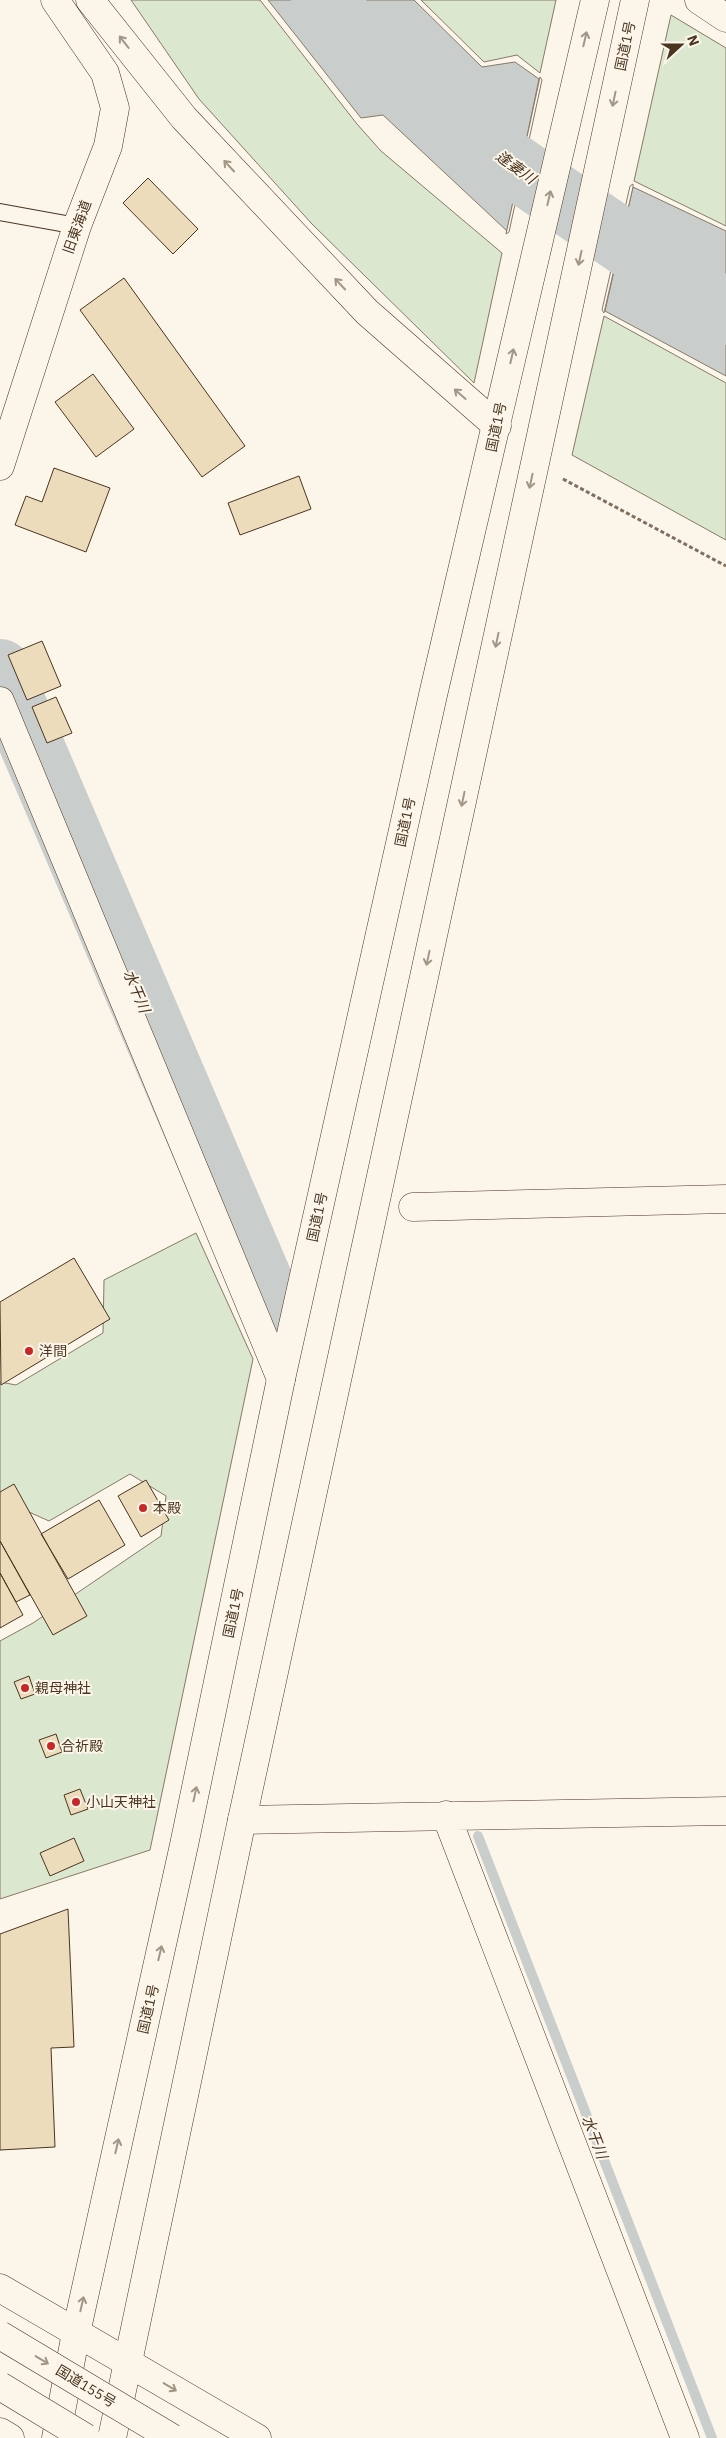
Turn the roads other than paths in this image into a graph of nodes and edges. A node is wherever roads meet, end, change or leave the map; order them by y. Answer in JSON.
{"nodes":[{"id":1,"x":55,"y":0,"type":"edge"},
{"id":2,"x":90,"y":0,"type":"edge"},
{"id":3,"x":595,"y":0,"type":"edge"},
{"id":4,"x":635,"y":0,"type":"edge"},
{"id":5,"x":699,"y":0,"type":"edge"},
{"id":6,"x":726,"y":18,"type":"edge"},
{"id":7,"x":0,"y":212,"type":"edge"},
{"id":8,"x":77,"y":226,"type":"junction"},
{"id":9,"x":499,"y":415,"type":"junction"},
{"id":10,"x":0,"y":466,"type":"edge"},
{"id":11,"x":0,"y":701,"type":"edge"},
{"id":12,"x":726,"y":1199,"type":"edge"},
{"id":13,"x":413,"y":1207,"type":"dead end"},
{"id":14,"x":281,"y":1379,"type":"junction"},
{"id":15,"x":726,"y":1811,"type":"edge"},
{"id":16,"x":446,"y":1815,"type":"junction"},
{"id":17,"x":242,"y":1820,"type":"junction"},
{"id":18,"x":0,"y":2288,"type":"edge"},
{"id":19,"x":76,"y":2333,"type":"junction"},
{"id":20,"x":0,"y":2335,"type":"edge"},
{"id":21,"x":128,"y":2362,"type":"junction"},
{"id":22,"x":0,"y":2386,"type":"edge"},
{"id":23,"x":0,"y":2432,"type":"edge"},
{"id":24,"x":10,"y":2438,"type":"edge"},
{"id":25,"x":56,"y":2438,"type":"edge"},
{"id":26,"x":86,"y":2438,"type":"edge"},
{"id":27,"x":112,"y":2438,"type":"edge"},
{"id":28,"x":172,"y":2438,"type":"edge"},
{"id":29,"x":257,"y":2438,"type":"edge"},
{"id":30,"x":686,"y":2438,"type":"edge"}],
"edges":[{"from":1,"to":8,"type":"main road","name":"旧東海道"},
{"from":9,"to":2,"type":"main road","one_way":true},
{"from":9,"to":3,"type":"main road","name":"国道1号","one_way":true},
{"from":4,"to":17,"type":"main road","name":"国道1号","one_way":true},
{"from":5,"to":6,"type":"main road"},
{"from":7,"to":8,"type":"lane"},
{"from":8,"to":10,"type":"main road","name":"旧東海道"},
{"from":9,"to":14,"type":"main road","name":"国道1号"},
{"from":11,"to":14,"type":"main road"},
{"from":12,"to":13,"type":"main road"},
{"from":19,"to":14,"type":"main road","name":"国道1号","one_way":true},
{"from":15,"to":16,"type":"main road"},
{"from":16,"to":17,"type":"main road"},
{"from":16,"to":30,"type":"main road"},
{"from":17,"to":21,"type":"main road","name":"国道1号"},
{"from":18,"to":19,"type":"main road"},
{"from":19,"to":21,"type":"main road"},
{"from":19,"to":25,"type":"main road","name":"国道1号"},
{"from":20,"to":28,"type":"main road","name":"国道155号","one_way":true,"bridge":true},
{"from":21,"to":27,"type":"main road","name":"国道1号"},
{"from":21,"to":29,"type":"main road","one_way":true},
{"from":22,"to":26,"type":"main road","bridge":true},
{"from":23,"to":24,"type":"main road"}]}
